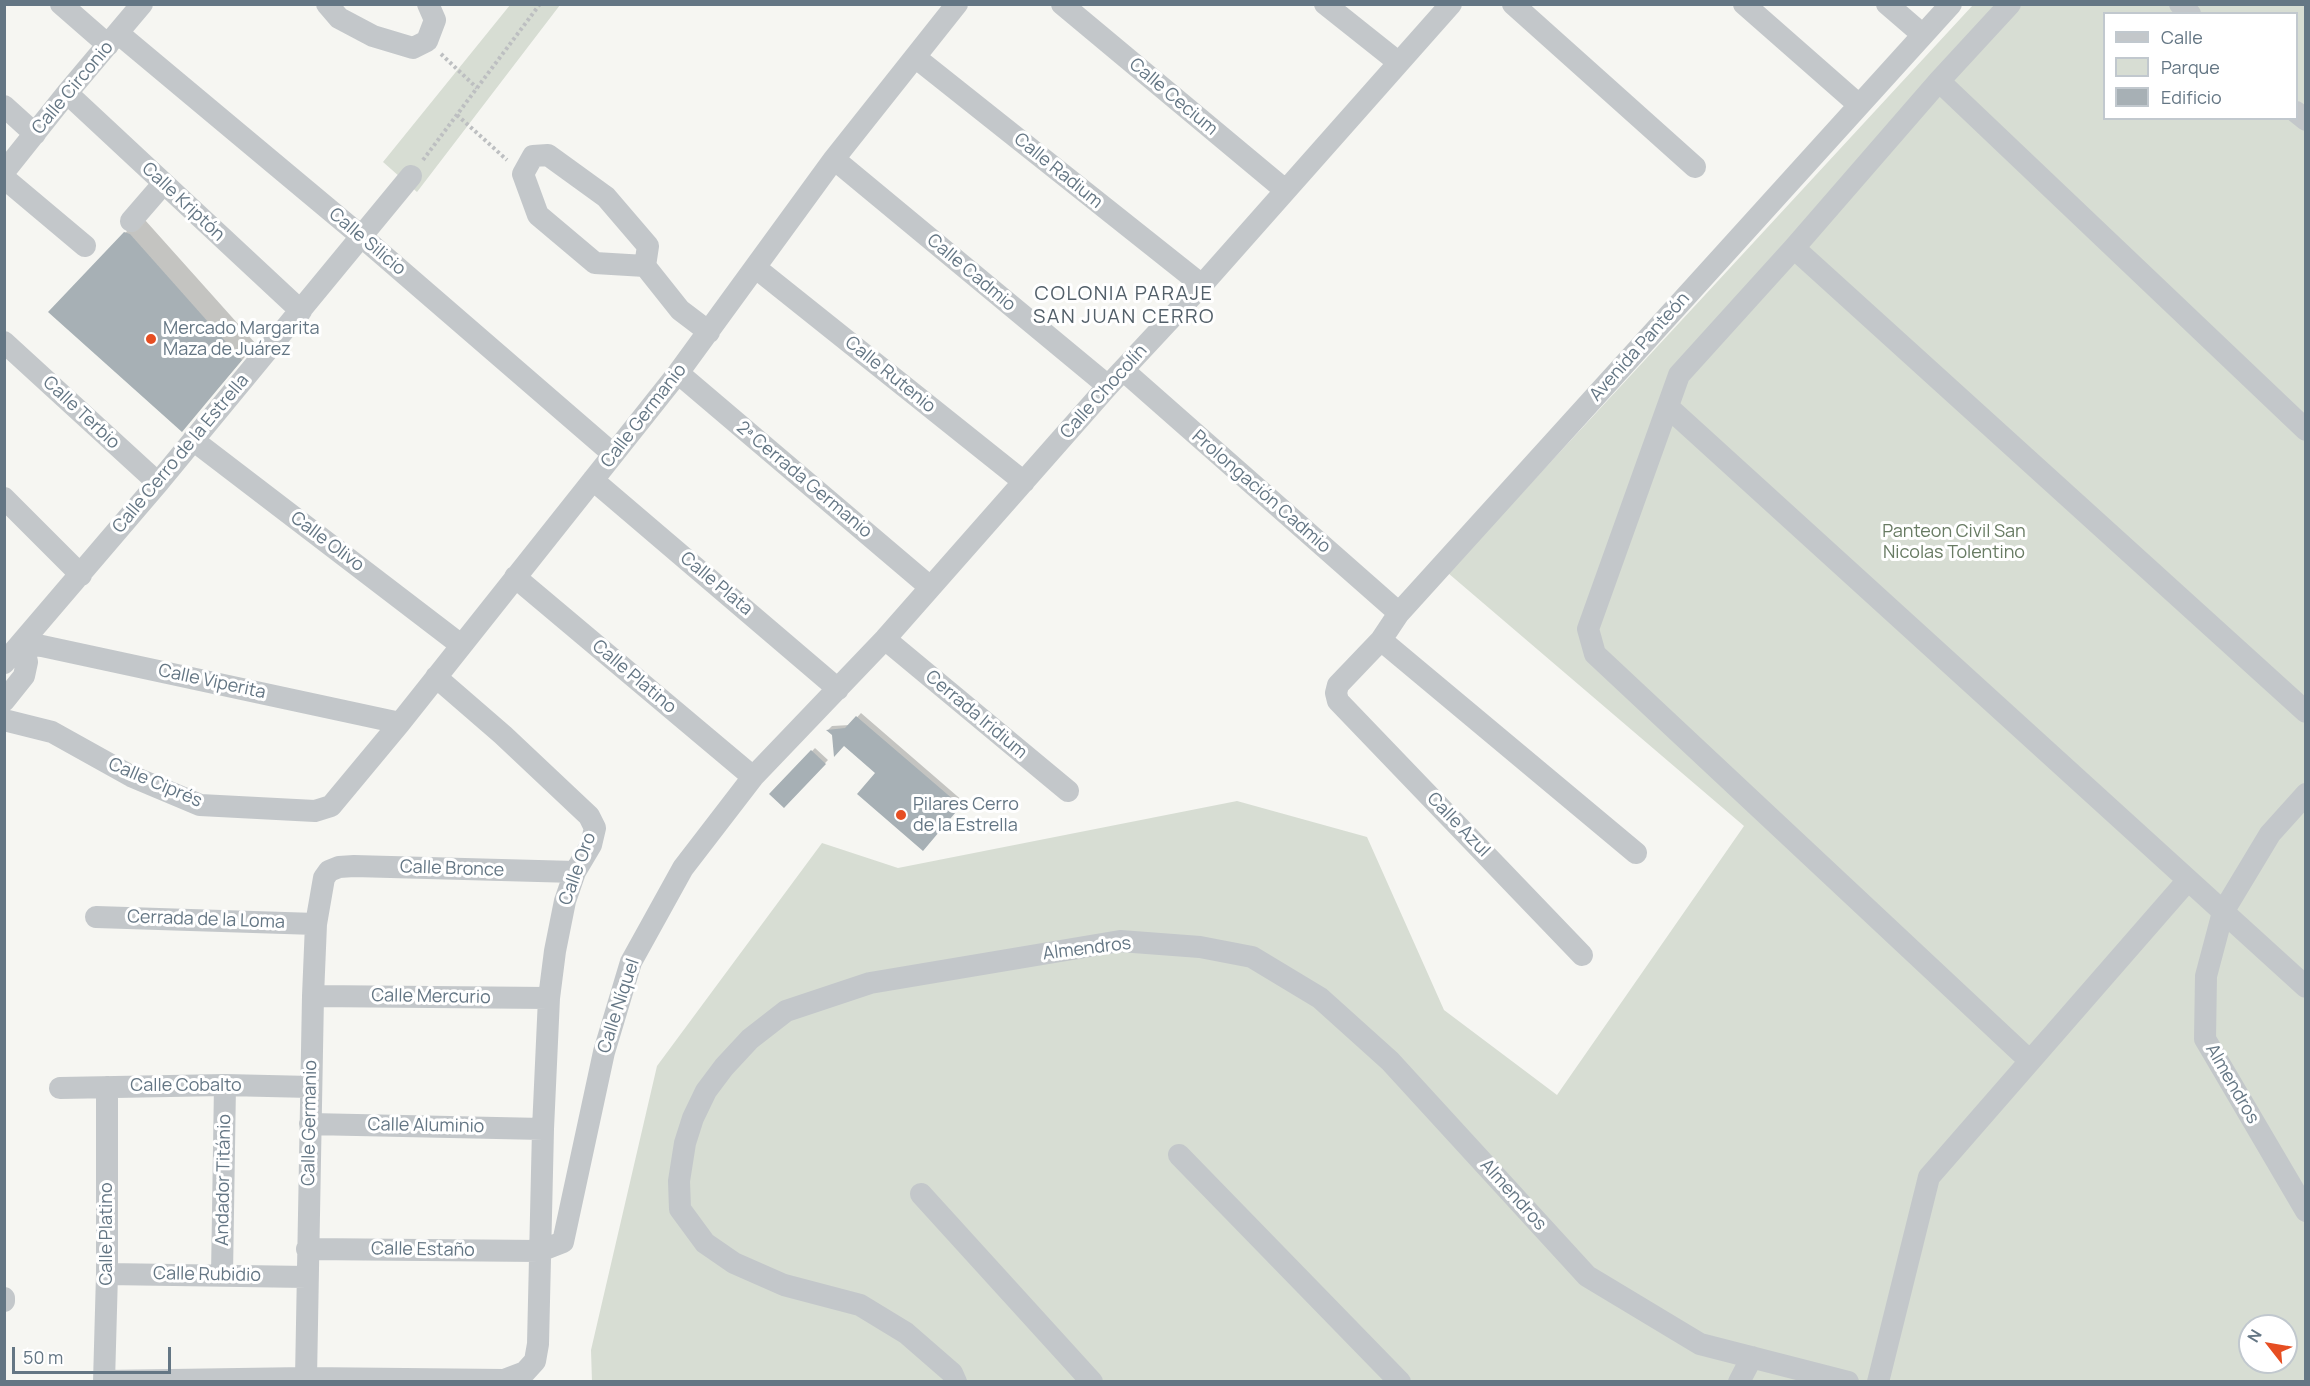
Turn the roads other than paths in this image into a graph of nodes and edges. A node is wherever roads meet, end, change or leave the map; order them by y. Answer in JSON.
{"nodes":[{"id":1,"x":61,"y":4,"type":"edge"},
{"id":2,"x":142,"y":4,"type":"edge"},
{"id":3,"x":327,"y":4,"type":"edge"},
{"id":4,"x":428,"y":4,"type":"edge"},
{"id":5,"x":957,"y":4,"type":"edge"},
{"id":6,"x":1062,"y":4,"type":"edge"},
{"id":7,"x":1326,"y":4,"type":"edge"},
{"id":8,"x":1450,"y":4,"type":"edge"},
{"id":9,"x":1513,"y":4,"type":"edge"},
{"id":10,"x":1743,"y":4,"type":"edge"},
{"id":11,"x":1887,"y":4,"type":"edge"},
{"id":12,"x":1951,"y":4,"type":"edge"},
{"id":13,"x":2010,"y":4,"type":"edge"},
{"id":14,"x":1923,"y":35,"type":"junction"},
{"id":15,"x":113,"y":39,"type":"junction"},
{"id":16,"x":915,"y":57,"type":"junction"},
{"id":17,"x":1398,"y":62,"type":"junction"},
{"id":18,"x":1939,"y":81,"type":"junction"},
{"id":19,"x":67,"y":93,"type":"junction"},
{"id":20,"x":1859,"y":105,"type":"junction"},
{"id":21,"x":4,"y":106,"type":"edge"},
{"id":22,"x":35,"y":134,"type":"junction"},
{"id":23,"x":834,"y":159,"type":"junction"},
{"id":24,"x":1695,"y":167,"type":"dead end"},
{"id":25,"x":4,"y":172,"type":"edge"},
{"id":26,"x":411,"y":176,"type":"road end"},
{"id":27,"x":4,"y":178,"type":"edge"},
{"id":28,"x":163,"y":184,"type":"junction"},
{"id":29,"x":1285,"y":190,"type":"junction"},
{"id":30,"x":131,"y":221,"type":"dead end"},
{"id":31,"x":362,"y":237,"type":"junction"},
{"id":32,"x":85,"y":246,"type":"dead end"},
{"id":33,"x":1794,"y":248,"type":"junction"},
{"id":34,"x":645,"y":266,"type":"junction"},
{"id":35,"x":756,"y":268,"type":"junction"},
{"id":36,"x":1202,"y":285,"type":"junction"},
{"id":37,"x":300,"y":311,"type":"junction"},
{"id":38,"x":709,"y":332,"type":"junction"},
{"id":39,"x":4,"y":342,"type":"edge"},
{"id":40,"x":678,"y":373,"type":"junction"},
{"id":41,"x":1115,"y":378,"type":"junction"},
{"id":42,"x":1668,"y":407,"type":"junction"},
{"id":43,"x":2306,"y":430,"type":"edge"},
{"id":44,"x":193,"y":440,"type":"junction"},
{"id":45,"x":613,"y":454,"type":"junction"},
{"id":46,"x":593,"y":480,"type":"junction"},
{"id":47,"x":1024,"y":482,"type":"junction"},
{"id":48,"x":158,"y":483,"type":"junction"},
{"id":49,"x":4,"y":498,"type":"edge"},
{"id":50,"x":81,"y":575,"type":"junction"},
{"id":51,"x":515,"y":577,"type":"junction"},
{"id":52,"x":930,"y":587,"type":"junction"},
{"id":53,"x":1399,"y":613,"type":"junction"},
{"id":54,"x":885,"y":639,"type":"junction"},
{"id":55,"x":1381,"y":640,"type":"junction"},
{"id":56,"x":23,"y":644,"type":"junction"},
{"id":57,"x":461,"y":645,"type":"junction"},
{"id":58,"x":4,"y":663,"type":"edge"},
{"id":59,"x":436,"y":677,"type":"junction"},
{"id":60,"x":838,"y":689,"type":"junction"},
{"id":61,"x":1336,"y":693,"type":"joint"},
{"id":62,"x":4,"y":701,"type":"edge"},
{"id":63,"x":2306,"y":712,"type":"edge"},
{"id":64,"x":4,"y":720,"type":"edge"},
{"id":65,"x":400,"y":723,"type":"junction"},
{"id":66,"x":753,"y":777,"type":"junction"},
{"id":67,"x":1068,"y":791,"type":"dead end"},
{"id":68,"x":2306,"y":794,"type":"edge"},
{"id":69,"x":315,"y":811,"type":"joint"},
{"id":70,"x":1635,"y":853,"type":"dead end"},
{"id":71,"x":329,"y":871,"type":"joint"},
{"id":72,"x":575,"y":872,"type":"junction"},
{"id":73,"x":2188,"y":880,"type":"junction"},
{"id":74,"x":2223,"y":912,"type":"junction"},
{"id":75,"x":96,"y":916,"type":"dead end"},
{"id":76,"x":316,"y":924,"type":"junction"},
{"id":77,"x":1582,"y":955,"type":"dead end"},
{"id":78,"x":2306,"y":987,"type":"edge"},
{"id":79,"x":313,"y":996,"type":"junction"},
{"id":80,"x":549,"y":998,"type":"junction"},
{"id":81,"x":2030,"y":1061,"type":"junction"},
{"id":82,"x":225,"y":1085,"type":"junction"},
{"id":83,"x":107,"y":1087,"type":"junction"},
{"id":84,"x":311,"y":1087,"type":"junction"},
{"id":85,"x":60,"y":1088,"type":"dead end"},
{"id":86,"x":310,"y":1124,"type":"junction"},
{"id":87,"x":543,"y":1129,"type":"junction"},
{"id":88,"x":1179,"y":1155,"type":"dead end"},
{"id":89,"x":921,"y":1194,"type":"dead end"},
{"id":90,"x":2306,"y":1211,"type":"edge"},
{"id":91,"x":307,"y":1249,"type":"junction"},
{"id":92,"x":540,"y":1251,"type":"junction"},
{"id":93,"x":107,"y":1274,"type":"junction"},
{"id":94,"x":222,"y":1275,"type":"junction"},
{"id":95,"x":307,"y":1276,"type":"junction"},
{"id":96,"x":1752,"y":1357,"type":"junction"},
{"id":97,"x":306,"y":1378,"type":"junction"},
{"id":98,"x":104,"y":1381,"type":"edge"},
{"id":99,"x":956,"y":1382,"type":"edge"},
{"id":100,"x":1092,"y":1382,"type":"edge"},
{"id":101,"x":1400,"y":1382,"type":"edge"},
{"id":102,"x":1739,"y":1382,"type":"edge"},
{"id":103,"x":1848,"y":1382,"type":"edge"},
{"id":104,"x":1878,"y":1382,"type":"edge"}],
"edges":[{"from":1,"to":15,"type":"street","name":"Calle Silicio"},
{"from":2,"to":15,"type":"street","name":"Calle Circonio"},
{"from":3,"to":4,"type":"street"},
{"from":5,"to":16,"type":"street","name":"Calle Germanio"},
{"from":6,"to":29,"type":"street","name":"Calle Cecium"},
{"from":7,"to":17,"type":"street"},
{"from":8,"to":17,"type":"street","name":"Calle Chocolín"},
{"from":9,"to":24,"type":"street"},
{"from":10,"to":20,"type":"street"},
{"from":11,"to":14,"type":"street"},
{"from":12,"to":14,"type":"street","name":"Avenida Panteón"},
{"from":13,"to":18,"type":"street"},
{"from":14,"to":20,"type":"street","name":"Avenida Panteón"},
{"from":15,"to":19,"type":"street","name":"Calle Circonio"},
{"from":15,"to":31,"type":"street","name":"Calle Silicio"},
{"from":16,"to":23,"type":"street","name":"Calle Germanio"},
{"from":16,"to":36,"type":"street","name":"Calle Radium"},
{"from":17,"to":29,"type":"street","name":"Calle Chocolín"},
{"from":18,"to":33,"type":"street"},
{"from":18,"to":43,"type":"street"},
{"from":19,"to":22,"type":"street","name":"Calle Circonio"},
{"from":19,"to":28,"type":"street","name":"Calle Kriptón"},
{"from":20,"to":53,"type":"street","name":"Avenida Panteón"},
{"from":21,"to":22,"type":"street"},
{"from":22,"to":25,"type":"street","name":"Calle Circonio"},
{"from":23,"to":35,"type":"street","name":"Calle Germanio"},
{"from":23,"to":41,"type":"street","name":"Calle Cadmio"},
{"from":26,"to":31,"type":"street","name":"Calle Cerro de la Estrella"},
{"from":27,"to":32,"type":"street"},
{"from":28,"to":30,"type":"street"},
{"from":28,"to":37,"type":"street","name":"Calle Kriptón"},
{"from":29,"to":36,"type":"street","name":"Calle Chocolín"},
{"from":31,"to":37,"type":"street","name":"Calle Cerro de la Estrella"},
{"from":31,"to":45,"type":"street","name":"Calle Silicio"},
{"from":33,"to":42,"type":"street"},
{"from":33,"to":63,"type":"street"},
{"from":34,"to":34,"type":"street"},
{"from":34,"to":38,"type":"street"},
{"from":35,"to":38,"type":"street","name":"Calle Germanio"},
{"from":35,"to":47,"type":"street","name":"Calle Rutenio"},
{"from":36,"to":41,"type":"street","name":"Calle Chocolín"},
{"from":37,"to":44,"type":"street","name":"Calle Cerro de la Estrella"},
{"from":38,"to":40,"type":"street","name":"Calle Germanio"},
{"from":39,"to":48,"type":"street","name":"Calle Terbio"},
{"from":40,"to":45,"type":"street","name":"Calle Germanio"},
{"from":40,"to":52,"type":"street","name":"2ª Cerrada Germanio"},
{"from":41,"to":47,"type":"street","name":"Calle Chocolín"},
{"from":41,"to":53,"type":"street","name":"Prolongación Cadmio"},
{"from":42,"to":73,"type":"street"},
{"from":42,"to":81,"type":"street"},
{"from":44,"to":48,"type":"street","name":"Calle Cerro de la Estrella"},
{"from":44,"to":57,"type":"street","name":"Calle Olivo"},
{"from":45,"to":46,"type":"street","name":"Calle Germanio"},
{"from":46,"to":51,"type":"street","name":"Calle Germanio"},
{"from":46,"to":60,"type":"street","name":"Calle Plata"},
{"from":47,"to":52,"type":"street","name":"Calle Chocolín"},
{"from":48,"to":50,"type":"street","name":"Calle Cerro de la Estrella"},
{"from":49,"to":50,"type":"street"},
{"from":50,"to":56,"type":"street","name":"Calle Cerro de la Estrella"},
{"from":51,"to":57,"type":"street","name":"Calle Germanio"},
{"from":51,"to":66,"type":"street","name":"Calle Platino"},
{"from":52,"to":54,"type":"street","name":"Calle Chocolín"},
{"from":53,"to":55,"type":"street","name":"Avenida Panteón"},
{"from":54,"to":60,"type":"street","name":"Calle Chocolín"},
{"from":54,"to":67,"type":"street","name":"Cerrada Iridium"},
{"from":55,"to":61,"type":"street","name":"Avenida Panteón"},
{"from":55,"to":70,"type":"street"},
{"from":56,"to":58,"type":"street","name":"Calle Cerro de la Estrella"},
{"from":56,"to":62,"type":"street"},
{"from":56,"to":65,"type":"street","name":"Calle Viperita"},
{"from":57,"to":59,"type":"street","name":"Calle Germanio"},
{"from":59,"to":65,"type":"street","name":"Calle Germanio"},
{"from":59,"to":72,"type":"street","name":"Calle Oro"},
{"from":60,"to":66,"type":"street","name":"Calle Chocolín"},
{"from":61,"to":77,"type":"street","name":"Calle Azul"},
{"from":64,"to":69,"type":"street","name":"Calle Ciprés"},
{"from":65,"to":69,"type":"street","name":"Calle Germanio"},
{"from":66,"to":92,"type":"street","name":"Calle Níquel"},
{"from":68,"to":74,"type":"street","name":"Almendros"},
{"from":71,"to":72,"type":"street","name":"Calle Bronce"},
{"from":71,"to":76,"type":"street","name":"Calle Germanio"},
{"from":72,"to":80,"type":"street","name":"Calle Oro"},
{"from":73,"to":74,"type":"street"},
{"from":73,"to":81,"type":"street"},
{"from":74,"to":78,"type":"street"},
{"from":74,"to":90,"type":"street","name":"Almendros"},
{"from":75,"to":76,"type":"street","name":"Cerrada de la Loma"},
{"from":76,"to":79,"type":"street","name":"Calle Germanio"},
{"from":79,"to":80,"type":"street","name":"Calle Mercurio"},
{"from":79,"to":84,"type":"street","name":"Calle Germanio"},
{"from":80,"to":87,"type":"street","name":"Calle Oro"},
{"from":81,"to":104,"type":"street"},
{"from":82,"to":83,"type":"street","name":"Calle Cobalto"},
{"from":82,"to":84,"type":"street","name":"Calle Cobalto"},
{"from":82,"to":94,"type":"street","name":"Andador Titánio"},
{"from":83,"to":85,"type":"street","name":"Calle Cobalto"},
{"from":83,"to":93,"type":"street","name":"Calle Platino"},
{"from":84,"to":86,"type":"street","name":"Calle Germanio"},
{"from":86,"to":87,"type":"street","name":"Calle Aluminio"},
{"from":86,"to":91,"type":"street","name":"Calle Germanio"},
{"from":87,"to":92,"type":"street"},
{"from":88,"to":101,"type":"street"},
{"from":89,"to":100,"type":"street"},
{"from":91,"to":92,"type":"street","name":"Calle Estaño"},
{"from":91,"to":95,"type":"street","name":"Calle Germanio"},
{"from":92,"to":97,"type":"street"},
{"from":93,"to":94,"type":"street","name":"Calle Rubidio"},
{"from":93,"to":98,"type":"street","name":"Calle Platino"},
{"from":94,"to":95,"type":"street","name":"Calle Rubidio"},
{"from":95,"to":97,"type":"street","name":"Calle Germanio"},
{"from":96,"to":99,"type":"street","name":"Almendros"},
{"from":96,"to":102,"type":"street"},
{"from":96,"to":103,"type":"street","name":"Almendros"},
{"from":97,"to":98,"type":"street"}]}
